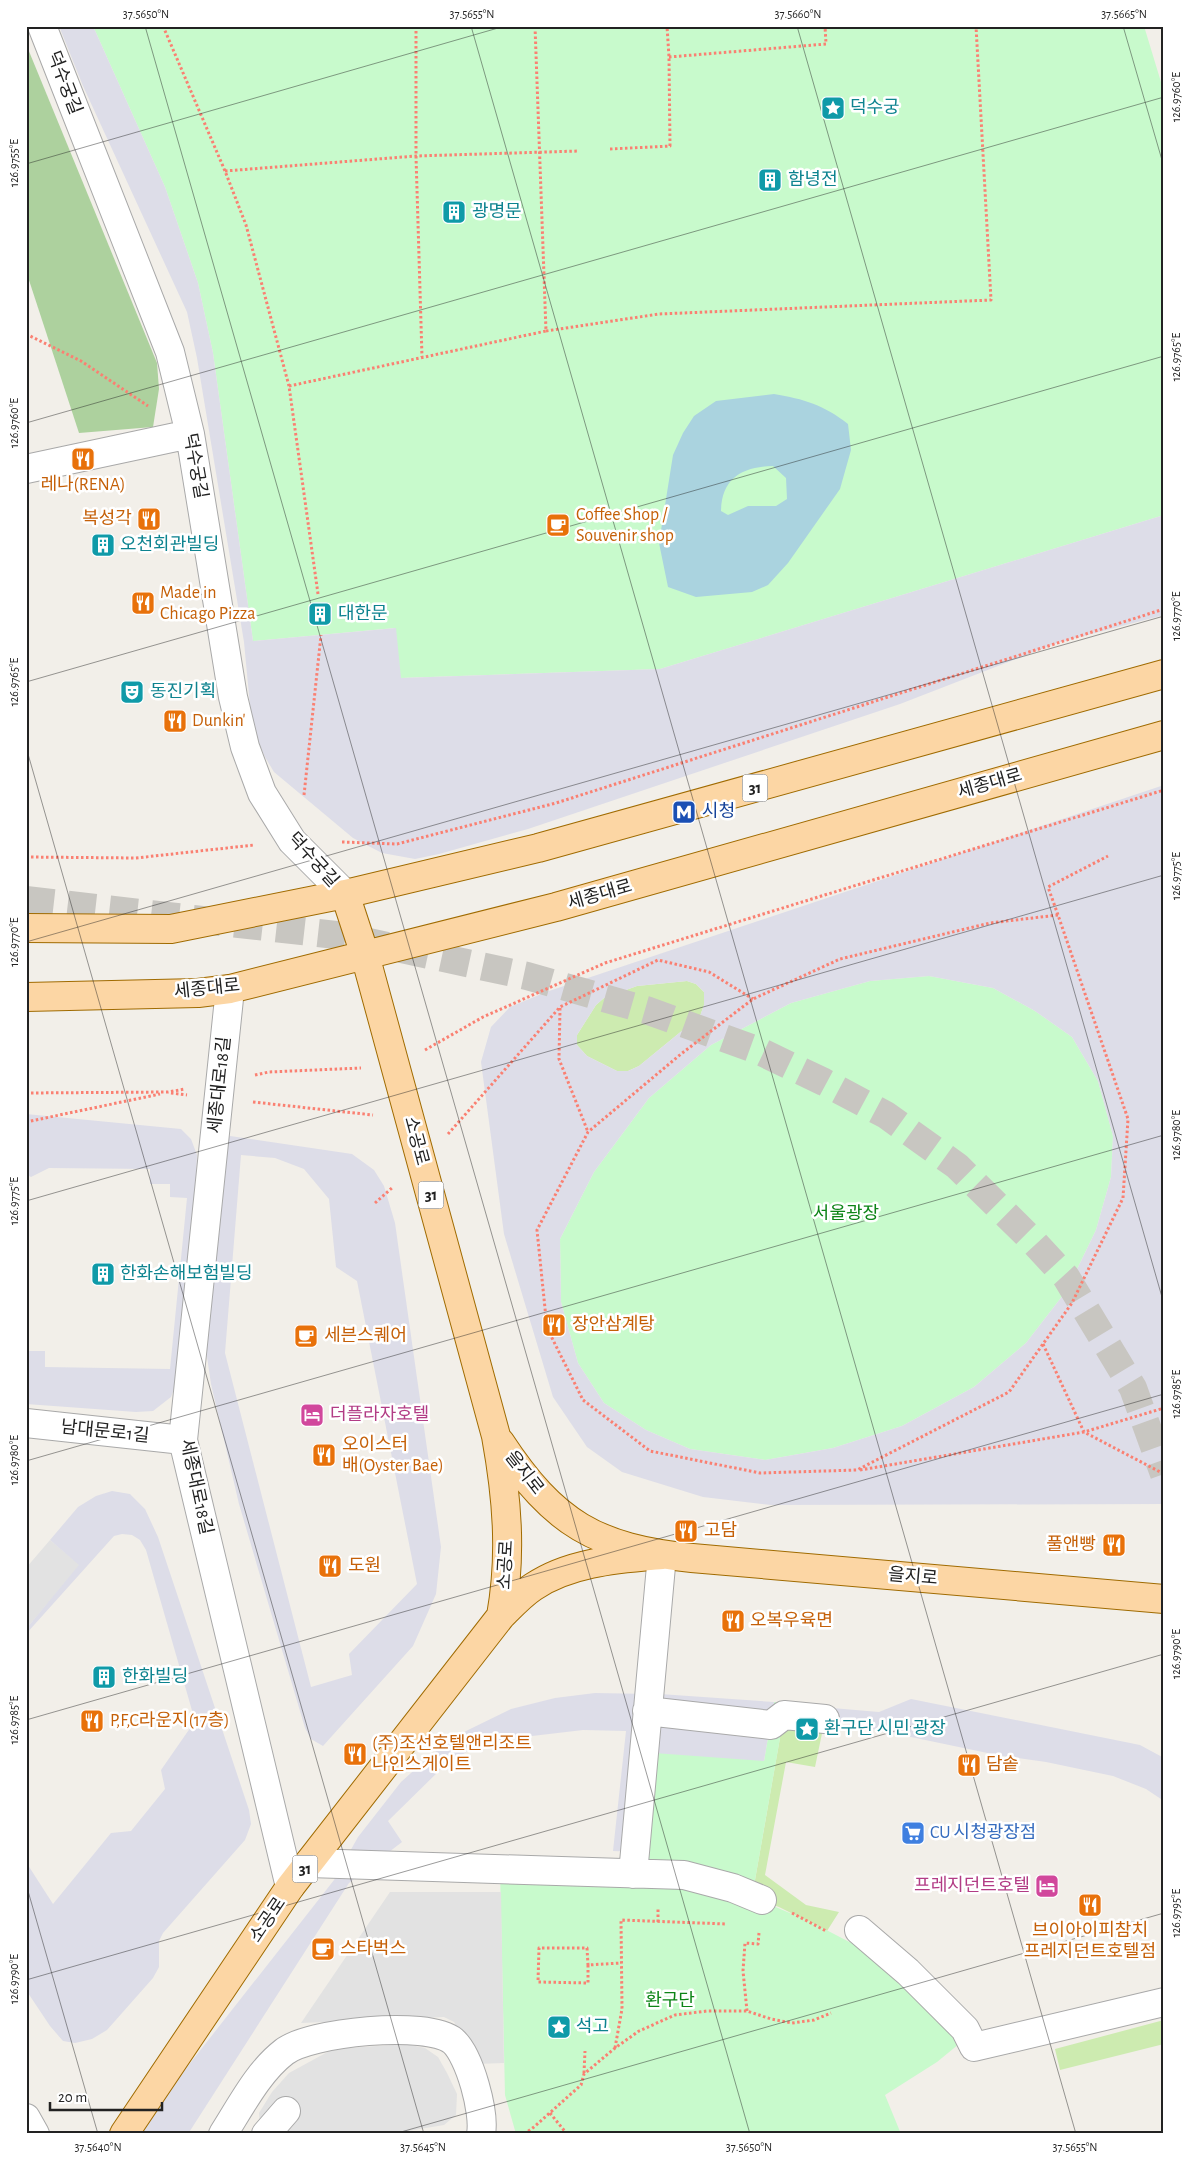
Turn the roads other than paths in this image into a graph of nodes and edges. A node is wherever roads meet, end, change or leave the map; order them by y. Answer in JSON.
{"nodes":[{"id":1,"x":42,"y":26,"type":"edge"},
{"id":2,"x":190,"y":434,"type":"junction"},
{"id":3,"x":26,"y":469,"type":"edge"},
{"id":4,"x":1164,"y":674,"type":"edge"},
{"id":5,"x":1164,"y":735,"type":"edge"},
{"id":6,"x":345,"y":894,"type":"junction"},
{"id":7,"x":34,"y":924,"type":"edge"},
{"id":8,"x":365,"y":955,"type":"junction"},
{"id":9,"x":230,"y":989,"type":"junction"},
{"id":10,"x":26,"y":997,"type":"edge"},
{"id":11,"x":26,"y":1423,"type":"edge"},
{"id":12,"x":496,"y":1436,"type":"junction"},
{"id":13,"x":183,"y":1440,"type":"junction"},
{"id":14,"x":662,"y":1555,"type":"junction"},
{"id":15,"x":1164,"y":1599,"type":"edge"},
{"id":16,"x":502,"y":1616,"type":"junction"},
{"id":17,"x":647,"y":1711,"type":"junction"},
{"id":18,"x":824,"y":1719,"type":"dead end"},
{"id":19,"x":309,"y":1863,"type":"junction"},
{"id":20,"x":634,"y":1874,"type":"junction"},
{"id":21,"x":290,"y":1887,"type":"junction"},
{"id":22,"x":761,"y":1912,"type":"road end"},
{"id":23,"x":859,"y":1930,"type":"dead end"},
{"id":24,"x":1164,"y":2002,"type":"edge"},
{"id":25,"x":286,"y":2111,"type":"dead end"},
{"id":26,"x":26,"y":2118,"type":"edge"},
{"id":27,"x":34,"y":2134,"type":"edge"},
{"id":28,"x":124,"y":2134,"type":"edge"},
{"id":29,"x":223,"y":2134,"type":"edge"},
{"id":30,"x":266,"y":2134,"type":"edge"},
{"id":31,"x":480,"y":2134,"type":"edge"}],
"edges":[{"from":1,"to":2,"type":"street","name":"덕수궁길"},
{"from":2,"to":3,"type":"street"},
{"from":2,"to":6,"type":"street","name":"덕수궁길"},
{"from":4,"to":6,"type":"main road","number":"31"},
{"from":5,"to":8,"type":"main road","name":"세종대로"},
{"from":6,"to":7,"type":"main road"},
{"from":6,"to":8,"type":"main road","name":"소공로","number":"31"},
{"from":8,"to":9,"type":"main road","name":"세종대로"},
{"from":8,"to":12,"type":"main road","name":"소공로","number":"31"},
{"from":9,"to":10,"type":"main road","name":"세종대로"},
{"from":9,"to":13,"type":"street","name":"세종대로18길"},
{"from":11,"to":13,"type":"street","name":"남대문로1길"},
{"from":12,"to":14,"type":"main road","name":"을지로"},
{"from":12,"to":16,"type":"main road","name":"소공로","number":"31"},
{"from":13,"to":21,"type":"street","name":"세종대로18길"},
{"from":14,"to":15,"type":"main road","name":"을지로"},
{"from":14,"to":16,"type":"main road","name":"을지로"},
{"from":14,"to":17,"type":"street"},
{"from":16,"to":19,"type":"main road","name":"소공로","number":"31"},
{"from":17,"to":18,"type":"street"},
{"from":17,"to":20,"type":"street"},
{"from":19,"to":20,"type":"street"},
{"from":19,"to":21,"type":"main road","name":"소공로","number":"31"},
{"from":20,"to":22,"type":"street"},
{"from":21,"to":28,"type":"main road","name":"소공로","number":"31"},
{"from":23,"to":24,"type":"street"},
{"from":25,"to":30,"type":"street"},
{"from":26,"to":27,"type":"street"},
{"from":29,"to":31,"type":"street"}]}
